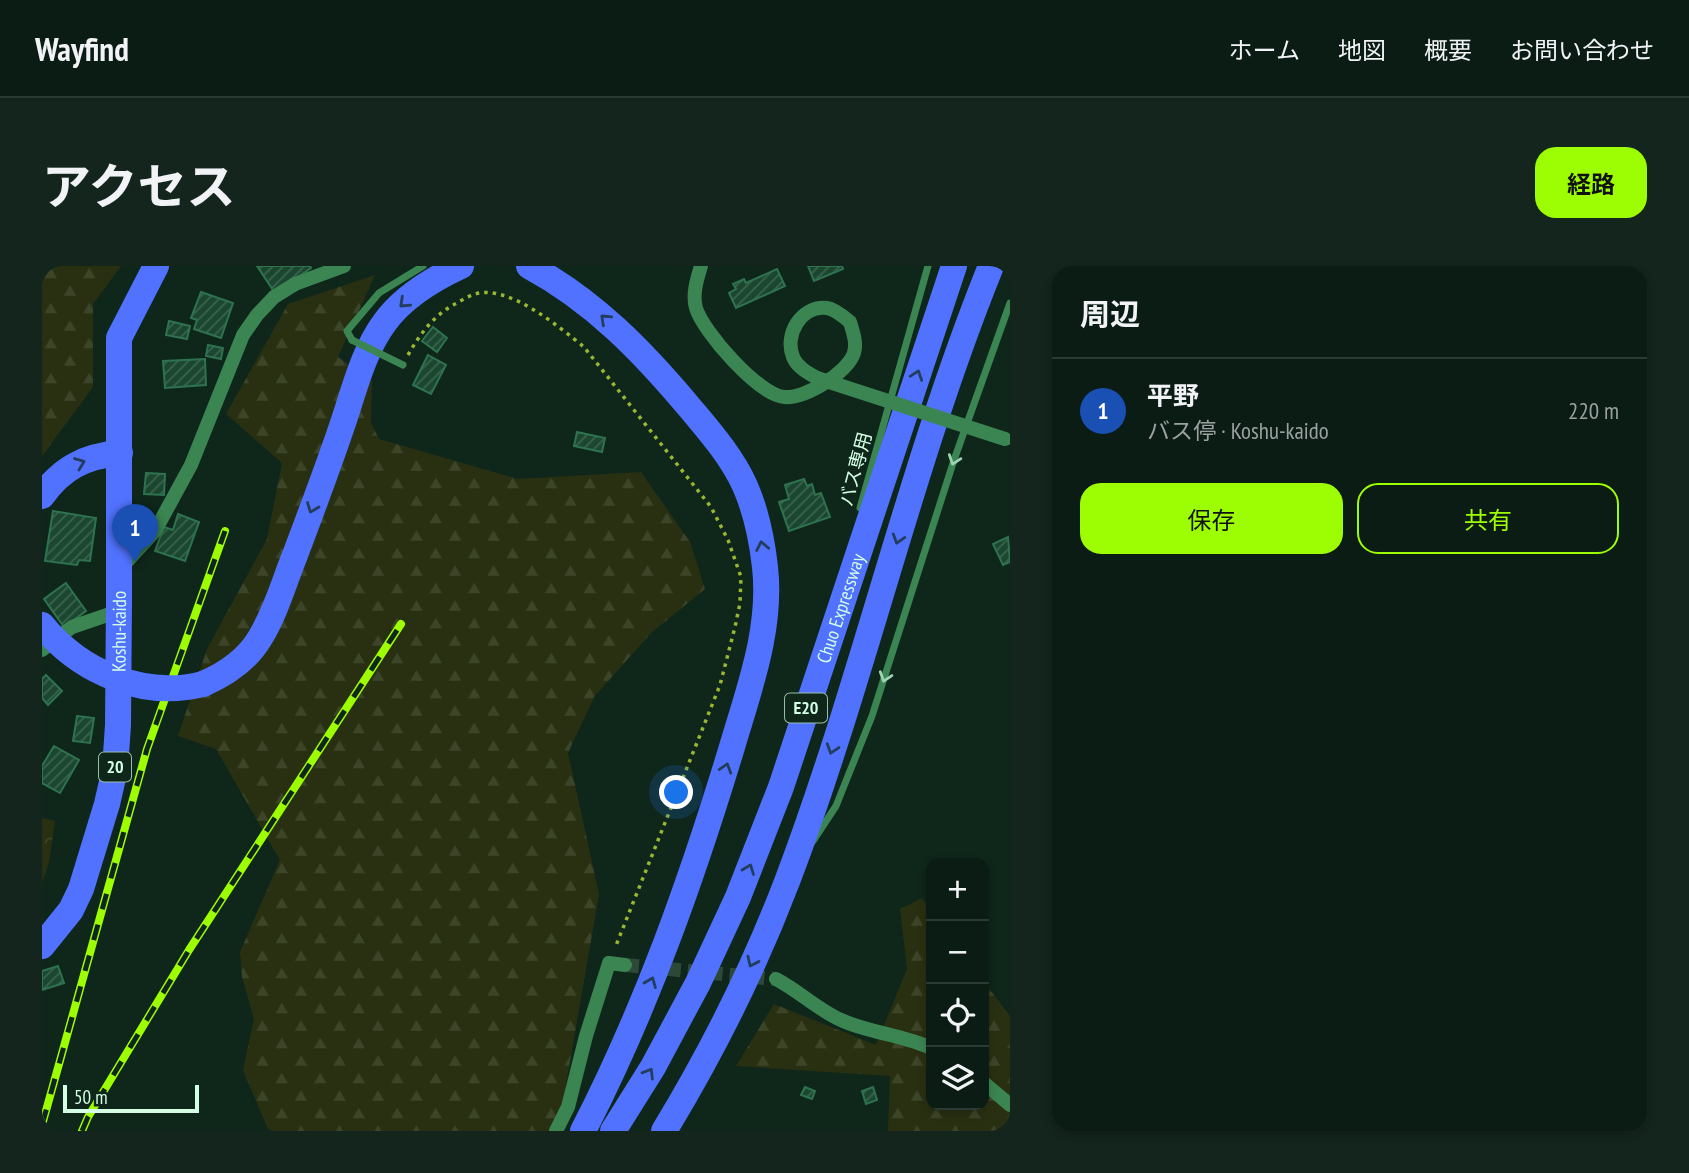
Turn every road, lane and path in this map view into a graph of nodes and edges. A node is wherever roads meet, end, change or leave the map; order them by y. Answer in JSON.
{"nodes":[{"id":1,"x":156,"y":266,"type":"edge"},
{"id":2,"x":344,"y":266,"type":"edge"},
{"id":3,"x":423,"y":266,"type":"edge"},
{"id":4,"x":461,"y":266,"type":"edge"},
{"id":5,"x":529,"y":266,"type":"edge"},
{"id":6,"x":701,"y":266,"type":"edge"},
{"id":7,"x":928,"y":266,"type":"edge"},
{"id":8,"x":954,"y":266,"type":"edge"},
{"id":9,"x":991,"y":266,"type":"edge"},
{"id":10,"x":1010,"y":303,"type":"edge"},
{"id":11,"x":402,"y":365,"type":"joint"},
{"id":12,"x":1007,"y":440,"type":"edge"},
{"id":13,"x":120,"y":453,"type":"junction"},
{"id":14,"x":45,"y":491,"type":"edge"},
{"id":15,"x":856,"y":523,"type":"dead end"},
{"id":16,"x":846,"y":562,"type":"dead end"},
{"id":17,"x":120,"y":570,"type":"junction"},
{"id":18,"x":119,"y":611,"type":"junction"},
{"id":19,"x":42,"y":625,"type":"edge"},
{"id":20,"x":42,"y":650,"type":"edge"},
{"id":21,"x":815,"y":681,"type":"junction"},
{"id":22,"x":788,"y":880,"type":"junction"},
{"id":23,"x":42,"y":946,"type":"edge"},
{"id":24,"x":609,"y":963,"type":"junction"},
{"id":25,"x":625,"y":965,"type":"tunnel mouth"},
{"id":26,"x":776,"y":979,"type":"tunnel mouth"},
{"id":27,"x":929,"y":1047,"type":"edge"},
{"id":28,"x":989,"y":1087,"type":"edge"},
{"id":29,"x":1010,"y":1105,"type":"edge"},
{"id":30,"x":556,"y":1131,"type":"edge"},
{"id":31,"x":583,"y":1131,"type":"edge"},
{"id":32,"x":614,"y":1131,"type":"edge"},
{"id":33,"x":664,"y":1131,"type":"edge"}],
"edges":[{"from":1,"to":13,"type":"highway","name":"Koshu-kaido","number":"20"},
{"from":2,"to":17,"type":"street"},
{"from":3,"to":11,"type":"lane","bridge":true},
{"from":4,"to":19,"type":"highway","one_way":true,"bridge":true},
{"from":31,"to":5,"type":"highway","one_way":true},
{"from":6,"to":12,"type":"street","bridge":true},
{"from":7,"to":15,"type":"lane","name":"バス専用"},
{"from":21,"to":8,"type":"highway","name":"Chuo Expressway","number":"E20","one_way":true},
{"from":9,"to":22,"type":"highway","name":"Chuo Expressway","number":"E20","one_way":true},
{"from":10,"to":22,"type":"lane","one_way":true},
{"from":11,"to":24,"type":"path"},
{"from":14,"to":13,"type":"highway","one_way":true},
{"from":13,"to":17,"type":"highway","name":"Koshu-kaido","number":"20"},
{"from":16,"to":21,"type":"lane"},
{"from":17,"to":18,"type":"highway","name":"Koshu-kaido","number":"20"},
{"from":18,"to":20,"type":"street"},
{"from":18,"to":23,"type":"highway","name":"Koshu-kaido","number":"20"},
{"from":32,"to":21,"type":"highway","name":"Chuo Expressway","number":"E20","one_way":true},
{"from":22,"to":33,"type":"highway","name":"Chuo Expressway","number":"E20","one_way":true},
{"from":24,"to":25,"type":"street"},
{"from":24,"to":30,"type":"street"},
{"from":26,"to":27,"type":"street"},
{"from":28,"to":29,"type":"street"}]}
